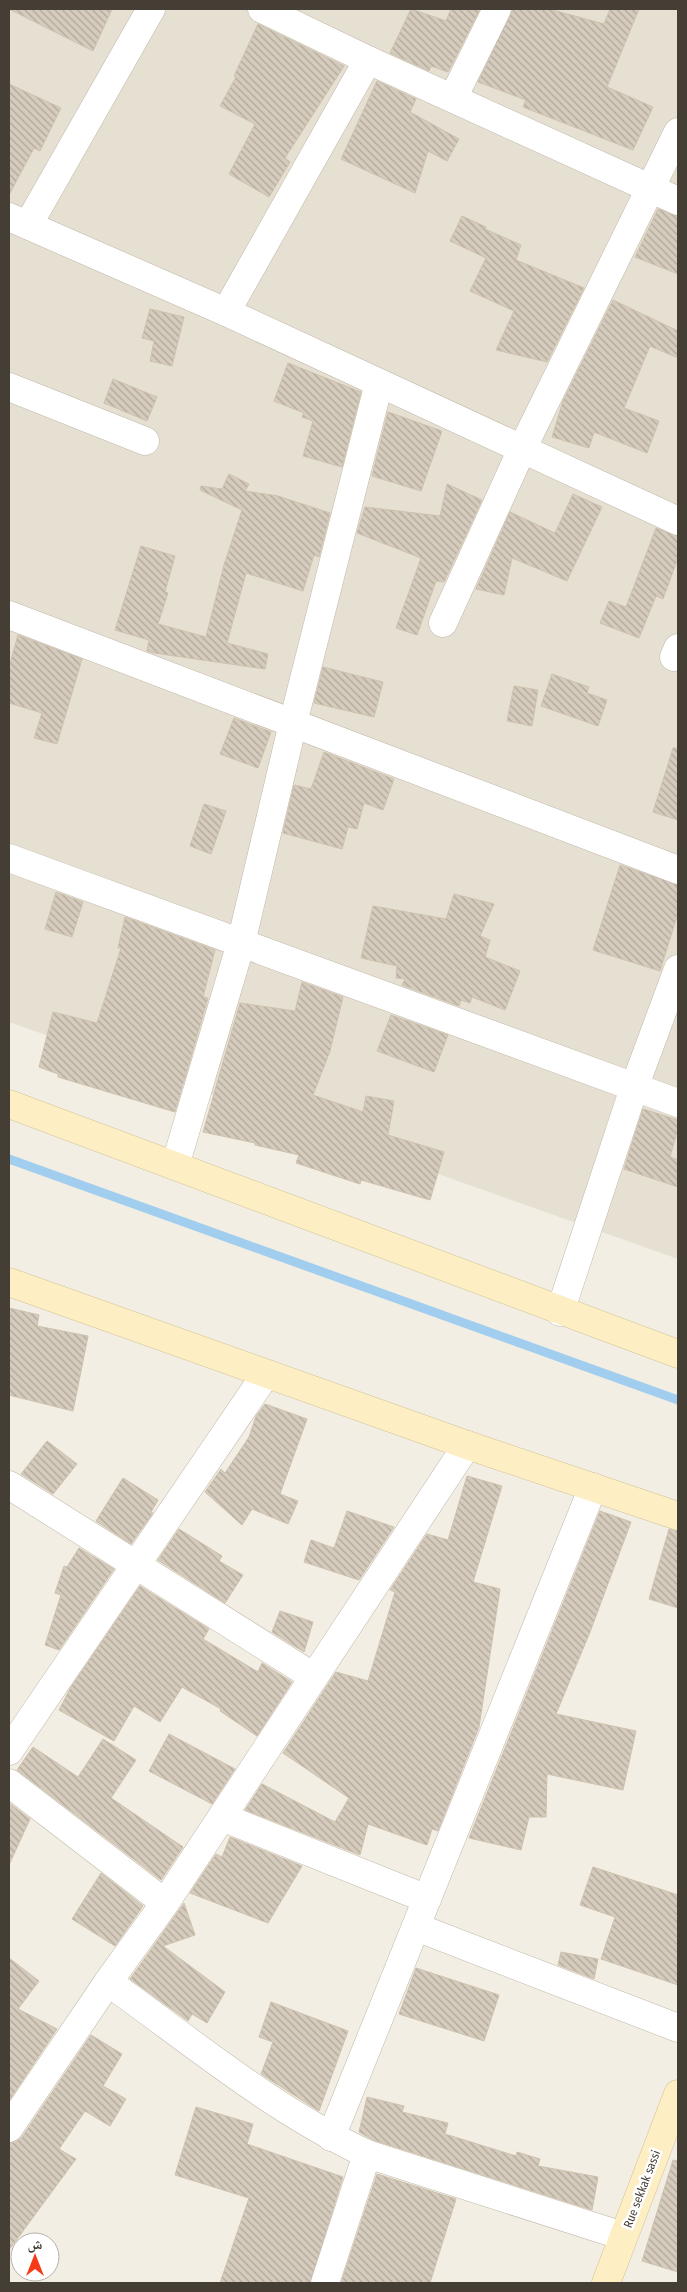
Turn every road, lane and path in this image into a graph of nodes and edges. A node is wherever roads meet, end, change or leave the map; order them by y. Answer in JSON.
{"nodes":[{"id":1,"x":151,"y":9,"type":"edge"},
{"id":2,"x":262,"y":9,"type":"edge"},
{"id":3,"x":497,"y":9,"type":"edge"},
{"id":4,"x":368,"y":60,"type":"junction"},
{"id":5,"x":453,"y":98,"type":"junction"},
{"id":6,"x":678,"y":132,"type":"edge"},
{"id":7,"x":652,"y":189,"type":"junction"},
{"id":8,"x":678,"y":201,"type":"edge"},
{"id":9,"x":18,"y":221,"type":"edge"},
{"id":10,"x":226,"y":312,"type":"junction"},
{"id":11,"x":380,"y":383,"type":"junction"},
{"id":12,"x":9,"y":387,"type":"edge"},
{"id":13,"x":145,"y":441,"type":"dead end"},
{"id":14,"x":522,"y":449,"type":"junction"},
{"id":15,"x":678,"y":521,"type":"edge"},
{"id":16,"x":9,"y":615,"type":"edge"},
{"id":17,"x":443,"y":623,"type":"dead end"},
{"id":18,"x":292,"y":723,"type":"junction"},
{"id":19,"x":9,"y":858,"type":"edge"},
{"id":20,"x":678,"y":870,"type":"edge"},
{"id":21,"x":241,"y":943,"type":"junction"},
{"id":22,"x":678,"y":969,"type":"edge"},
{"id":23,"x":634,"y":1088,"type":"junction"},
{"id":24,"x":9,"y":1104,"type":"edge"},
{"id":25,"x":678,"y":1104,"type":"edge"},
{"id":26,"x":175,"y":1166,"type":"junction"},
{"id":27,"x":9,"y":1282,"type":"edge"},
{"id":28,"x":560,"y":1312,"type":"junction"},
{"id":29,"x":678,"y":1354,"type":"edge"},
{"id":30,"x":266,"y":1374,"type":"junction"},
{"id":31,"x":467,"y":1445,"type":"junction"},
{"id":32,"x":9,"y":1484,"type":"edge"},
{"id":33,"x":593,"y":1487,"type":"junction"},
{"id":34,"x":678,"y":1516,"type":"edge"},
{"id":35,"x":136,"y":1564,"type":"junction"},
{"id":36,"x":314,"y":1677,"type":"junction"},
{"id":37,"x":9,"y":1751,"type":"edge"},
{"id":38,"x":9,"y":1783,"type":"edge"},
{"id":39,"x":222,"y":1817,"type":"junction"},
{"id":40,"x":427,"y":1899,"type":"junction"},
{"id":41,"x":165,"y":1903,"type":"junction"},
{"id":42,"x":416,"y":1927,"type":"junction"},
{"id":43,"x":108,"y":1982,"type":"junction"},
{"id":44,"x":678,"y":2028,"type":"edge"},
{"id":45,"x":678,"y":2094,"type":"edge"},
{"id":46,"x":9,"y":2128,"type":"edge"},
{"id":47,"x":331,"y":2137,"type":"junction"},
{"id":48,"x":367,"y":2154,"type":"junction"},
{"id":49,"x":623,"y":2236,"type":"junction"},
{"id":50,"x":325,"y":2283,"type":"edge"},
{"id":51,"x":606,"y":2283,"type":"edge"}],
"edges":[{"from":1,"to":9,"type":"street"},
{"from":2,"to":4,"type":"street"},
{"from":3,"to":5,"type":"street"},
{"from":4,"to":5,"type":"street"},
{"from":4,"to":10,"type":"street"},
{"from":5,"to":7,"type":"street"},
{"from":6,"to":7,"type":"street"},
{"from":7,"to":8,"type":"street"},
{"from":7,"to":14,"type":"street"},
{"from":9,"to":10,"type":"street"},
{"from":10,"to":11,"type":"street"},
{"from":11,"to":14,"type":"street"},
{"from":11,"to":18,"type":"street"},
{"from":12,"to":13,"type":"street"},
{"from":14,"to":15,"type":"street"},
{"from":14,"to":17,"type":"street"},
{"from":16,"to":18,"type":"street"},
{"from":18,"to":20,"type":"street"},
{"from":18,"to":21,"type":"street"},
{"from":19,"to":21,"type":"street"},
{"from":21,"to":23,"type":"street"},
{"from":21,"to":26,"type":"street"},
{"from":22,"to":23,"type":"street"},
{"from":23,"to":25,"type":"street"},
{"from":23,"to":28,"type":"street"},
{"from":24,"to":26,"type":"street"},
{"from":26,"to":28,"type":"street"},
{"from":27,"to":30,"type":"street"},
{"from":28,"to":29,"type":"street"},
{"from":30,"to":31,"type":"street"},
{"from":30,"to":35,"type":"street"},
{"from":31,"to":33,"type":"street"},
{"from":31,"to":36,"type":"street"},
{"from":32,"to":35,"type":"street"},
{"from":33,"to":34,"type":"street"},
{"from":33,"to":40,"type":"street"},
{"from":35,"to":36,"type":"street"},
{"from":35,"to":37,"type":"street"},
{"from":36,"to":39,"type":"street"},
{"from":38,"to":41,"type":"street"},
{"from":39,"to":40,"type":"street"},
{"from":39,"to":41,"type":"street"},
{"from":40,"to":42,"type":"street"},
{"from":41,"to":43,"type":"street"},
{"from":42,"to":44,"type":"street"},
{"from":42,"to":47,"type":"street"},
{"from":43,"to":46,"type":"street"},
{"from":43,"to":47,"type":"street"},
{"from":45,"to":49,"type":"street","name":"Rue sekkak sassi"},
{"from":47,"to":48,"type":"street"},
{"from":48,"to":49,"type":"street"},
{"from":48,"to":50,"type":"street"},
{"from":49,"to":51,"type":"street","name":"Rue sekkak sassi"}]}
